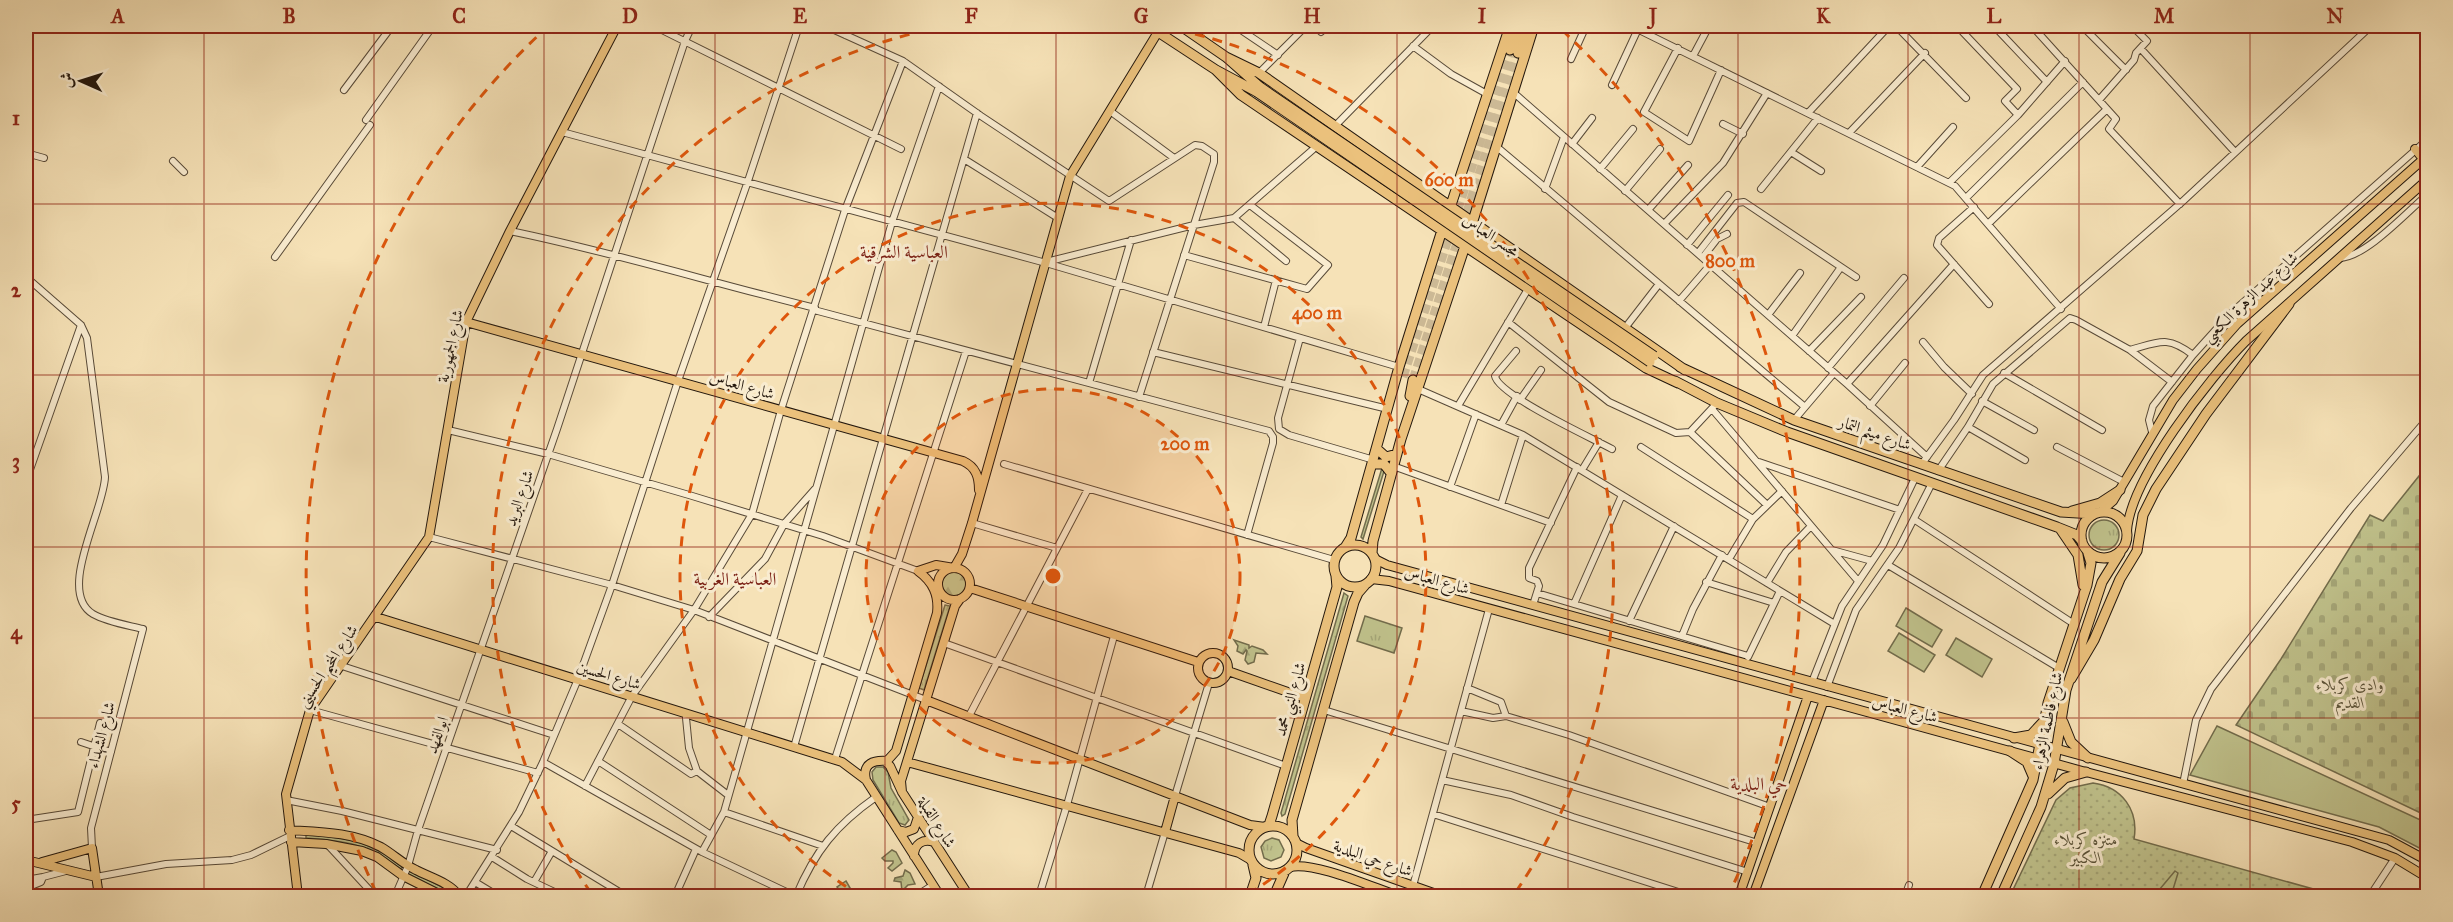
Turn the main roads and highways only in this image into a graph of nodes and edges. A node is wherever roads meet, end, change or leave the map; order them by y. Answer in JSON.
{"nodes":[{"id":1,"x":616,"y":26,"type":"edge"},
{"id":2,"x":1149,"y":26,"type":"edge"},
{"id":3,"x":1181,"y":26,"type":"edge"},
{"id":4,"x":1510,"y":26,"type":"edge"},
{"id":5,"x":1518,"y":26,"type":"edge"},
{"id":6,"x":1526,"y":26,"type":"edge"},
{"id":7,"x":1534,"y":26,"type":"edge"},
{"id":8,"x":1158,"y":32,"type":"junction"},
{"id":9,"x":1226,"y":57,"type":"junction"},
{"id":10,"x":1216,"y":70,"type":"junction"},
{"id":11,"x":1258,"y":89,"type":"junction"},
{"id":12,"x":2415,"y":149,"type":"road end"},
{"id":13,"x":2425,"y":157,"type":"edge"},
{"id":14,"x":2427,"y":179,"type":"edge"},
{"id":15,"x":1457,"y":185,"type":"junction"},
{"id":16,"x":1431,"y":193,"type":"junction"},
{"id":17,"x":1479,"y":202,"type":"junction"},
{"id":18,"x":1450,"y":206,"type":"junction"},
{"id":19,"x":1421,"y":216,"type":"junction"},
{"id":20,"x":1473,"y":222,"type":"junction"},
{"id":21,"x":1442,"y":231,"type":"junction"},
{"id":22,"x":1488,"y":232,"type":"junction"},
{"id":23,"x":1465,"y":246,"type":"junction"},
{"id":24,"x":1477,"y":254,"type":"junction"},
{"id":25,"x":1434,"y":256,"type":"junction"},
{"id":26,"x":1459,"y":264,"type":"junction"},
{"id":27,"x":2289,"y":304,"type":"junction"},
{"id":28,"x":466,"y":322,"type":"junction"},
{"id":29,"x":1652,"y":359,"type":"junction"},
{"id":30,"x":1685,"y":370,"type":"junction"},
{"id":31,"x":1403,"y":377,"type":"tunnel mouth"},
{"id":32,"x":1678,"y":383,"type":"junction"},
{"id":33,"x":1382,"y":433,"type":"junction"},
{"id":34,"x":1377,"y":449,"type":"junction"},
{"id":35,"x":1397,"y":454,"type":"junction"},
{"id":36,"x":1373,"y":462,"type":"junction"},
{"id":37,"x":1392,"y":469,"type":"junction"},
{"id":38,"x":2122,"y":486,"type":"junction"},
{"id":39,"x":978,"y":504,"type":"junction"},
{"id":40,"x":2061,"y":512,"type":"junction"},
{"id":41,"x":2097,"y":513,"type":"junction"},
{"id":42,"x":2057,"y":527,"type":"junction"},
{"id":43,"x":2127,"y":531,"type":"junction"},
{"id":44,"x":2082,"y":541,"type":"junction"},
{"id":45,"x":1346,"y":546,"type":"junction"},
{"id":46,"x":2088,"y":553,"type":"junction"},
{"id":47,"x":2120,"y":553,"type":"junction"},
{"id":48,"x":1373,"y":556,"type":"junction"},
{"id":49,"x":954,"y":568,"type":"junction"},
{"id":50,"x":1336,"y":576,"type":"junction"},
{"id":51,"x":1368,"y":582,"type":"junction"},
{"id":52,"x":970,"y":588,"type":"junction"},
{"id":53,"x":960,"y":599,"type":"junction"},
{"id":54,"x":2082,"y":602,"type":"junction"},
{"id":55,"x":376,"y":617,"type":"junction"},
{"id":56,"x":1198,"y":662,"type":"junction"},
{"id":57,"x":1228,"y":671,"type":"junction"},
{"id":58,"x":2071,"y":678,"type":"junction"},
{"id":59,"x":1808,"y":696,"type":"junction"},
{"id":60,"x":1305,"y":699,"type":"junction"},
{"id":61,"x":926,"y":700,"type":"junction"},
{"id":62,"x":1824,"y":700,"type":"junction"},
{"id":63,"x":2061,"y":714,"type":"junction"},
{"id":64,"x":2045,"y":717,"type":"junction"},
{"id":65,"x":2014,"y":738,"type":"junction"},
{"id":66,"x":2041,"y":746,"type":"junction"},
{"id":67,"x":2057,"y":750,"type":"junction"},
{"id":68,"x":2010,"y":751,"type":"junction"},
{"id":69,"x":2088,"y":758,"type":"junction"},
{"id":70,"x":2039,"y":759,"type":"junction"},
{"id":71,"x":885,"y":761,"type":"junction"},
{"id":72,"x":907,"y":762,"type":"junction"},
{"id":73,"x":2055,"y":764,"type":"junction"},
{"id":74,"x":2086,"y":772,"type":"junction"},
{"id":75,"x":866,"y":780,"type":"junction"},
{"id":76,"x":2033,"y":780,"type":"junction"},
{"id":77,"x":902,"y":792,"type":"junction"},
{"id":78,"x":1175,"y":796,"type":"junction"},
{"id":79,"x":2041,"y":807,"type":"junction"},
{"id":80,"x":918,"y":817,"type":"junction"},
{"id":81,"x":1265,"y":827,"type":"junction"},
{"id":82,"x":898,"y":830,"type":"junction"},
{"id":83,"x":1165,"y":832,"type":"junction"},
{"id":84,"x":290,"y":836,"type":"junction"},
{"id":85,"x":1295,"y":839,"type":"junction"},
{"id":86,"x":934,"y":842,"type":"junction"},
{"id":87,"x":914,"y":856,"type":"junction"},
{"id":88,"x":1333,"y":858,"type":"junction"},
{"id":89,"x":26,"y":860,"type":"edge"},
{"id":90,"x":1251,"y":860,"type":"junction"},
{"id":91,"x":2427,"y":861,"type":"edge"},
{"id":92,"x":42,"y":862,"type":"junction"},
{"id":93,"x":1288,"y":869,"type":"junction"},
{"id":94,"x":1328,"y":872,"type":"junction"},
{"id":95,"x":96,"y":877,"type":"junction"},
{"id":96,"x":2427,"y":878,"type":"edge"},
{"id":97,"x":1986,"y":894,"type":"edge"},
{"id":98,"x":1739,"y":896,"type":"edge"},
{"id":99,"x":99,"y":897,"type":"edge"},
{"id":100,"x":298,"y":897,"type":"edge"},
{"id":101,"x":443,"y":897,"type":"edge"},
{"id":102,"x":459,"y":897,"type":"edge"},
{"id":103,"x":940,"y":897,"type":"edge"},
{"id":104,"x":969,"y":897,"type":"edge"},
{"id":105,"x":1250,"y":897,"type":"edge"},
{"id":106,"x":1274,"y":897,"type":"edge"},
{"id":107,"x":1399,"y":897,"type":"edge"},
{"id":108,"x":1442,"y":897,"type":"edge"},
{"id":109,"x":1754,"y":897,"type":"edge"},
{"id":110,"x":2001,"y":897,"type":"edge"}],
"edges":[{"from":1,"to":28,"type":"main road","name":"شارع الجمهورية"},
{"from":2,"to":8,"type":"highway"},
{"from":3,"to":9,"type":"highway"},
{"from":4,"to":15,"type":"highway"},
{"from":5,"to":6,"type":"highway"},
{"from":7,"to":17,"type":"highway"},
{"from":8,"to":10,"type":"highway"},
{"from":8,"to":39,"type":"main road"},
{"from":9,"to":11,"type":"highway"},
{"from":9,"to":16,"type":"highway"},
{"from":10,"to":11,"type":"highway"},
{"from":10,"to":19,"type":"highway"},
{"from":11,"to":29,"type":"highway","name":"مجسر العباس","bridge":true},
{"from":12,"to":13,"type":"main road"},
{"from":13,"to":38,"type":"main road","name":"شارع عبد الزهرة الكعبي"},
{"from":14,"to":27,"type":"main road","name":"شارع عبد الزهرة الكعبي"},
{"from":15,"to":16,"type":"highway"},
{"from":15,"to":18,"type":"highway"},
{"from":16,"to":18,"type":"highway"},
{"from":17,"to":20,"type":"highway"},
{"from":17,"to":22,"type":"highway"},
{"from":18,"to":20,"type":"highway"},
{"from":18,"to":21,"type":"highway"},
{"from":19,"to":21,"type":"highway"},
{"from":19,"to":25,"type":"highway"},
{"from":20,"to":22,"type":"highway"},
{"from":20,"to":23,"type":"highway"},
{"from":21,"to":23,"type":"highway"},
{"from":21,"to":25,"type":"highway"},
{"from":22,"to":30,"type":"highway"},
{"from":23,"to":24,"type":"highway"},
{"from":23,"to":26,"type":"highway"},
{"from":24,"to":26,"type":"highway"},
{"from":24,"to":32,"type":"highway"},
{"from":25,"to":33,"type":"highway"},
{"from":26,"to":35,"type":"highway"},
{"from":27,"to":43,"type":"main road","name":"شارع عبد الزهرة الكعبي"},
{"from":27,"to":58,"type":"highway"},
{"from":28,"to":39,"type":"main road","name":"شارع العباس"},
{"from":28,"to":55,"type":"main road","name":"شارع الجمهورية"},
{"from":29,"to":30,"type":"highway","name":"شارع ميثم التمار"},
{"from":29,"to":32,"type":"highway","name":"شارع ميثم التمار"},
{"from":30,"to":40,"type":"highway","name":"شارع ميثم التمار"},
{"from":31,"to":33,"type":"highway"},
{"from":32,"to":42,"type":"highway","name":"شارع ميثم التمار"},
{"from":33,"to":34,"type":"highway"},
{"from":34,"to":35,"type":"highway"},
{"from":34,"to":36,"type":"highway"},
{"from":35,"to":37,"type":"highway"},
{"from":36,"to":37,"type":"highway"},
{"from":36,"to":45,"type":"highway"},
{"from":37,"to":48,"type":"highway"},
{"from":38,"to":40,"type":"highway"},
{"from":38,"to":41,"type":"main road","name":"شارع عبد الزهرة الكعبي"},
{"from":39,"to":49,"type":"main road"},
{"from":40,"to":41,"type":"highway","name":"شارع ميثم التمار"},
{"from":41,"to":43,"type":"highway"},
{"from":41,"to":44,"type":"highway"},
{"from":42,"to":44,"type":"highway","name":"شارع ميثم التمار"},
{"from":42,"to":54,"type":"highway"},
{"from":43,"to":47,"type":"highway"},
{"from":44,"to":46,"type":"highway"},
{"from":45,"to":48,"type":"highway"},
{"from":45,"to":50,"type":"highway"},
{"from":46,"to":47,"type":"highway"},
{"from":46,"to":54,"type":"highway","name":"شارع فاطمة الزهراء"},
{"from":47,"to":58,"type":"highway","name":"شارع فاطمة الزهراء"},
{"from":48,"to":51,"type":"highway"},
{"from":48,"to":65,"type":"main road","name":"شارع العباس"},
{"from":49,"to":52,"type":"main road"},
{"from":49,"to":53,"type":"main road"},
{"from":49,"to":71,"type":"main road"},
{"from":50,"to":51,"type":"highway"},
{"from":50,"to":60,"type":"highway","name":"شارع النبي محمد"},
{"from":51,"to":59,"type":"main road","name":"شارع العباس"},
{"from":51,"to":85,"type":"highway"},
{"from":52,"to":53,"type":"main road"},
{"from":52,"to":56,"type":"main road"},
{"from":53,"to":61,"type":"main road"},
{"from":54,"to":64,"type":"highway","name":"شارع فاطمة الزهراء"},
{"from":55,"to":75,"type":"main road","name":"شارع الحسين"},
{"from":55,"to":84,"type":"main road","name":"شارع المخيم الحسيني"},
{"from":56,"to":57,"type":"main road"},
{"from":56,"to":57,"type":"main road"},
{"from":57,"to":60,"type":"main road"},
{"from":58,"to":63,"type":"highway","name":"شارع فاطمة الزهراء"},
{"from":59,"to":62,"type":"main road","name":"شارع العباس"},
{"from":59,"to":98,"type":"main road"},
{"from":60,"to":81,"type":"highway","name":"شارع النبي محمد"},
{"from":61,"to":72,"type":"main road"},
{"from":61,"to":78,"type":"main road"},
{"from":62,"to":68,"type":"main road","name":"شارع العباس"},
{"from":62,"to":109,"type":"main road"},
{"from":63,"to":67,"type":"highway","name":"شارع فاطمة الزهراء"},
{"from":63,"to":69,"type":"highway"},
{"from":64,"to":65,"type":"highway"},
{"from":64,"to":66,"type":"highway","name":"شارع فاطمة الزهراء"},
{"from":65,"to":66,"type":"main road","name":"شارع العباس"},
{"from":66,"to":67,"type":"main road","name":"شارع العباس"},
{"from":66,"to":70,"type":"highway","name":"شارع فاطمة الزهراء"},
{"from":67,"to":69,"type":"main road"},
{"from":67,"to":73,"type":"highway","name":"شارع فاطمة الزهراء"},
{"from":68,"to":70,"type":"main road","name":"شارع العباس"},
{"from":68,"to":76,"type":"highway"},
{"from":69,"to":91,"type":"main road"},
{"from":70,"to":73,"type":"main road","name":"شارع العباس"},
{"from":70,"to":76,"type":"highway","name":"شارع فاطمة الزهراء"},
{"from":71,"to":75,"type":"main road"},
{"from":71,"to":77,"type":"main road","name":"شارع القبلة"},
{"from":72,"to":77,"type":"main road"},
{"from":72,"to":83,"type":"main road"},
{"from":73,"to":74,"type":"main road","name":"شارع العباس"},
{"from":73,"to":79,"type":"highway","name":"شارع فاطمة الزهراء"},
{"from":74,"to":79,"type":"highway"},
{"from":74,"to":96,"type":"main road","name":"شارع العباس"},
{"from":75,"to":82,"type":"main road"},
{"from":76,"to":97,"type":"highway","name":"شارع فاطمة الزهراء"},
{"from":77,"to":80,"type":"main road","name":"شارع القبلة"},
{"from":78,"to":81,"type":"main road"},
{"from":78,"to":83,"type":"main road"},
{"from":79,"to":110,"type":"highway","name":"شارع فاطمة الزهراء"},
{"from":80,"to":82,"type":"main road"},
{"from":80,"to":86,"type":"main road","name":"شارع القبلة"},
{"from":81,"to":85,"type":"highway"},
{"from":81,"to":90,"type":"highway"},
{"from":82,"to":87,"type":"main road"},
{"from":83,"to":90,"type":"main road"},
{"from":84,"to":100,"type":"main road"},
{"from":84,"to":101,"type":"main road"},
{"from":84,"to":102,"type":"main road"},
{"from":85,"to":88,"type":"main road","name":"شارع حي البلدية"},
{"from":85,"to":93,"type":"highway"},
{"from":86,"to":87,"type":"main road"},
{"from":86,"to":104,"type":"main road","name":"شارع القبلة"},
{"from":87,"to":103,"type":"main road"},
{"from":88,"to":94,"type":"main road"},
{"from":88,"to":108,"type":"main road","name":"شارع حي البلدية"},
{"from":89,"to":92,"type":"main road"},
{"from":90,"to":93,"type":"highway"},
{"from":90,"to":105,"type":"highway"},
{"from":92,"to":95,"type":"main road"},
{"from":92,"to":95,"type":"main road"},
{"from":93,"to":94,"type":"main road","name":"شارع حي البلدية"},
{"from":93,"to":106,"type":"highway"},
{"from":94,"to":107,"type":"main road","name":"شارع حي البلدية"},
{"from":95,"to":99,"type":"main road"}]}
